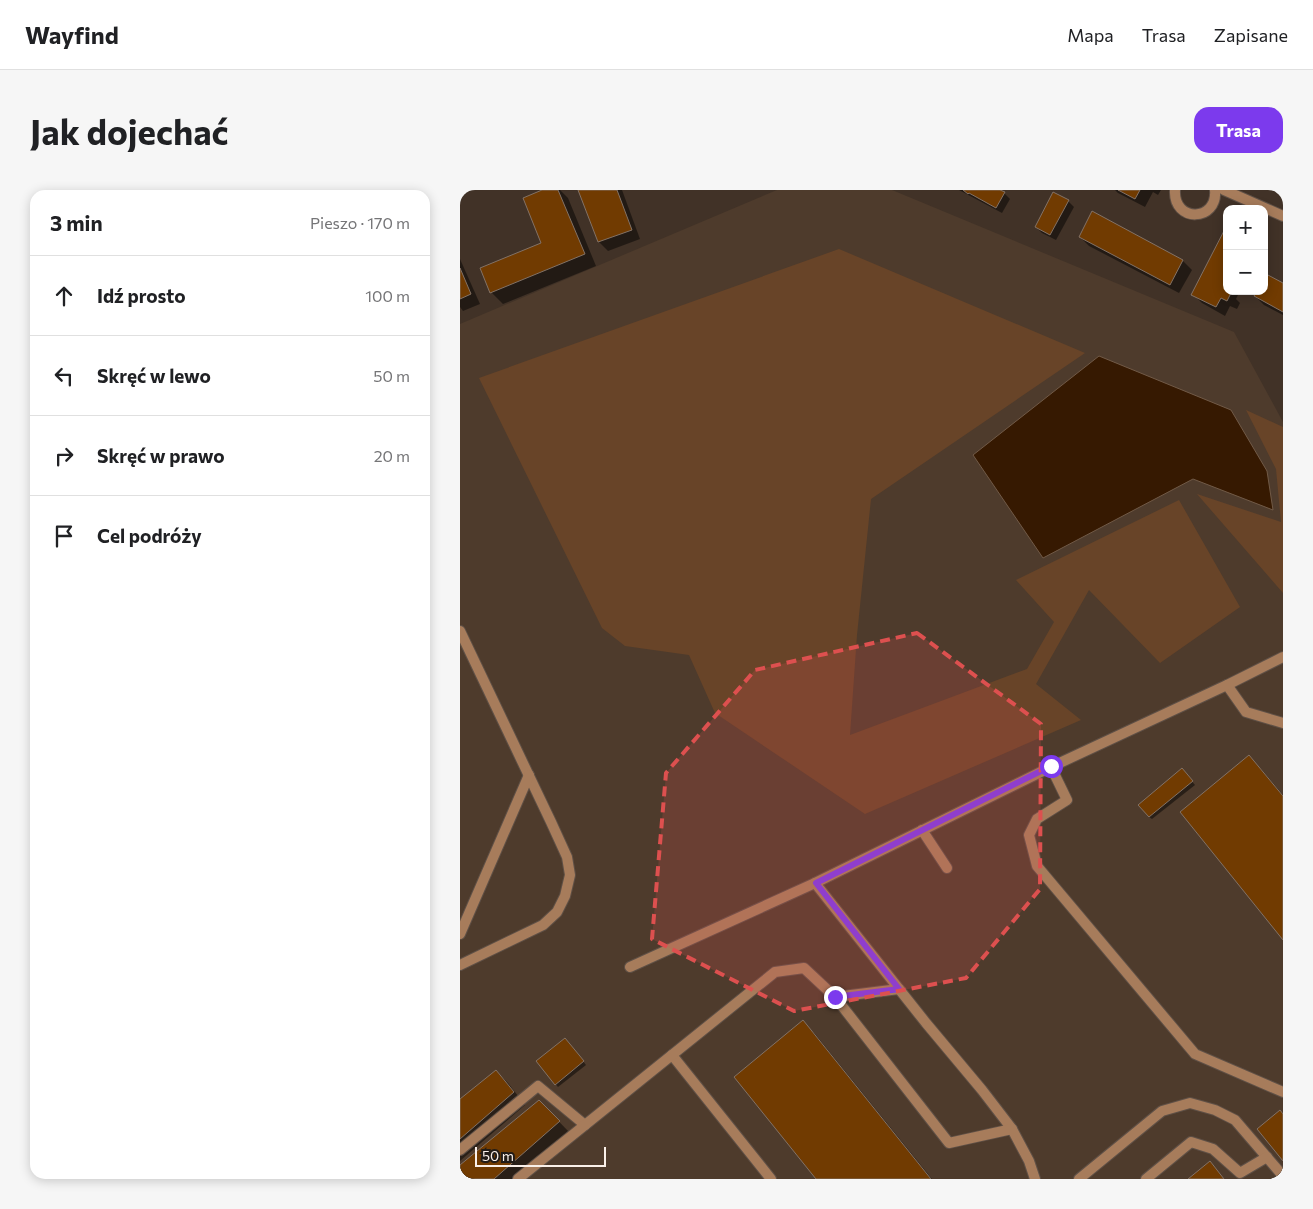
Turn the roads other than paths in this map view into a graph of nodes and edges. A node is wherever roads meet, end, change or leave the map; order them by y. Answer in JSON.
{"nodes":[{"id":1,"x":1175,"y":190,"type":"edge"},
{"id":2,"x":1215,"y":190,"type":"edge"},
{"id":3,"x":1224,"y":190,"type":"edge"},
{"id":4,"x":1283,"y":216,"type":"edge"},
{"id":5,"x":460,"y":631,"type":"edge"},
{"id":6,"x":1283,"y":658,"type":"edge"},
{"id":7,"x":1227,"y":685,"type":"junction"},
{"id":8,"x":1283,"y":724,"type":"edge"},
{"id":9,"x":1051,"y":766,"type":"junction"},
{"id":10,"x":529,"y":775,"type":"junction"},
{"id":11,"x":922,"y":830,"type":"junction"},
{"id":12,"x":947,"y":868,"type":"dead end"},
{"id":13,"x":816,"y":883,"type":"junction"},
{"id":14,"x":460,"y":934,"type":"edge"},
{"id":15,"x":460,"y":965,"type":"edge"},
{"id":16,"x":630,"y":968,"type":"dead end"},
{"id":17,"x":899,"y":989,"type":"junction"},
{"id":18,"x":835,"y":997,"type":"junction"},
{"id":19,"x":672,"y":1055,"type":"junction"},
{"id":20,"x":1283,"y":1092,"type":"edge"},
{"id":21,"x":585,"y":1126,"type":"junction"},
{"id":22,"x":1012,"y":1129,"type":"junction"},
{"id":23,"x":460,"y":1150,"type":"edge"},
{"id":24,"x":1267,"y":1157,"type":"junction"},
{"id":25,"x":1283,"y":1176,"type":"edge"},
{"id":26,"x":518,"y":1179,"type":"edge"},
{"id":27,"x":772,"y":1179,"type":"edge"},
{"id":28,"x":1035,"y":1179,"type":"edge"},
{"id":29,"x":1080,"y":1179,"type":"edge"},
{"id":30,"x":1146,"y":1179,"type":"edge"}],
"edges":[{"from":1,"to":2,"type":"street"},
{"from":3,"to":4,"type":"street"},
{"from":5,"to":10,"type":"street"},
{"from":6,"to":7,"type":"street"},
{"from":7,"to":8,"type":"street"},
{"from":7,"to":9,"type":"street"},
{"from":9,"to":11,"type":"street"},
{"from":9,"to":20,"type":"street"},
{"from":10,"to":14,"type":"street"},
{"from":10,"to":15,"type":"street"},
{"from":11,"to":12,"type":"street"},
{"from":11,"to":13,"type":"street"},
{"from":13,"to":16,"type":"street"},
{"from":13,"to":17,"type":"street"},
{"from":17,"to":18,"type":"street"},
{"from":17,"to":22,"type":"street"},
{"from":18,"to":19,"type":"street"},
{"from":18,"to":22,"type":"street"},
{"from":19,"to":21,"type":"street"},
{"from":19,"to":27,"type":"street"},
{"from":21,"to":23,"type":"street"},
{"from":21,"to":26,"type":"street"},
{"from":22,"to":28,"type":"street"},
{"from":24,"to":25,"type":"street"},
{"from":24,"to":29,"type":"street"},
{"from":24,"to":30,"type":"street"}]}
